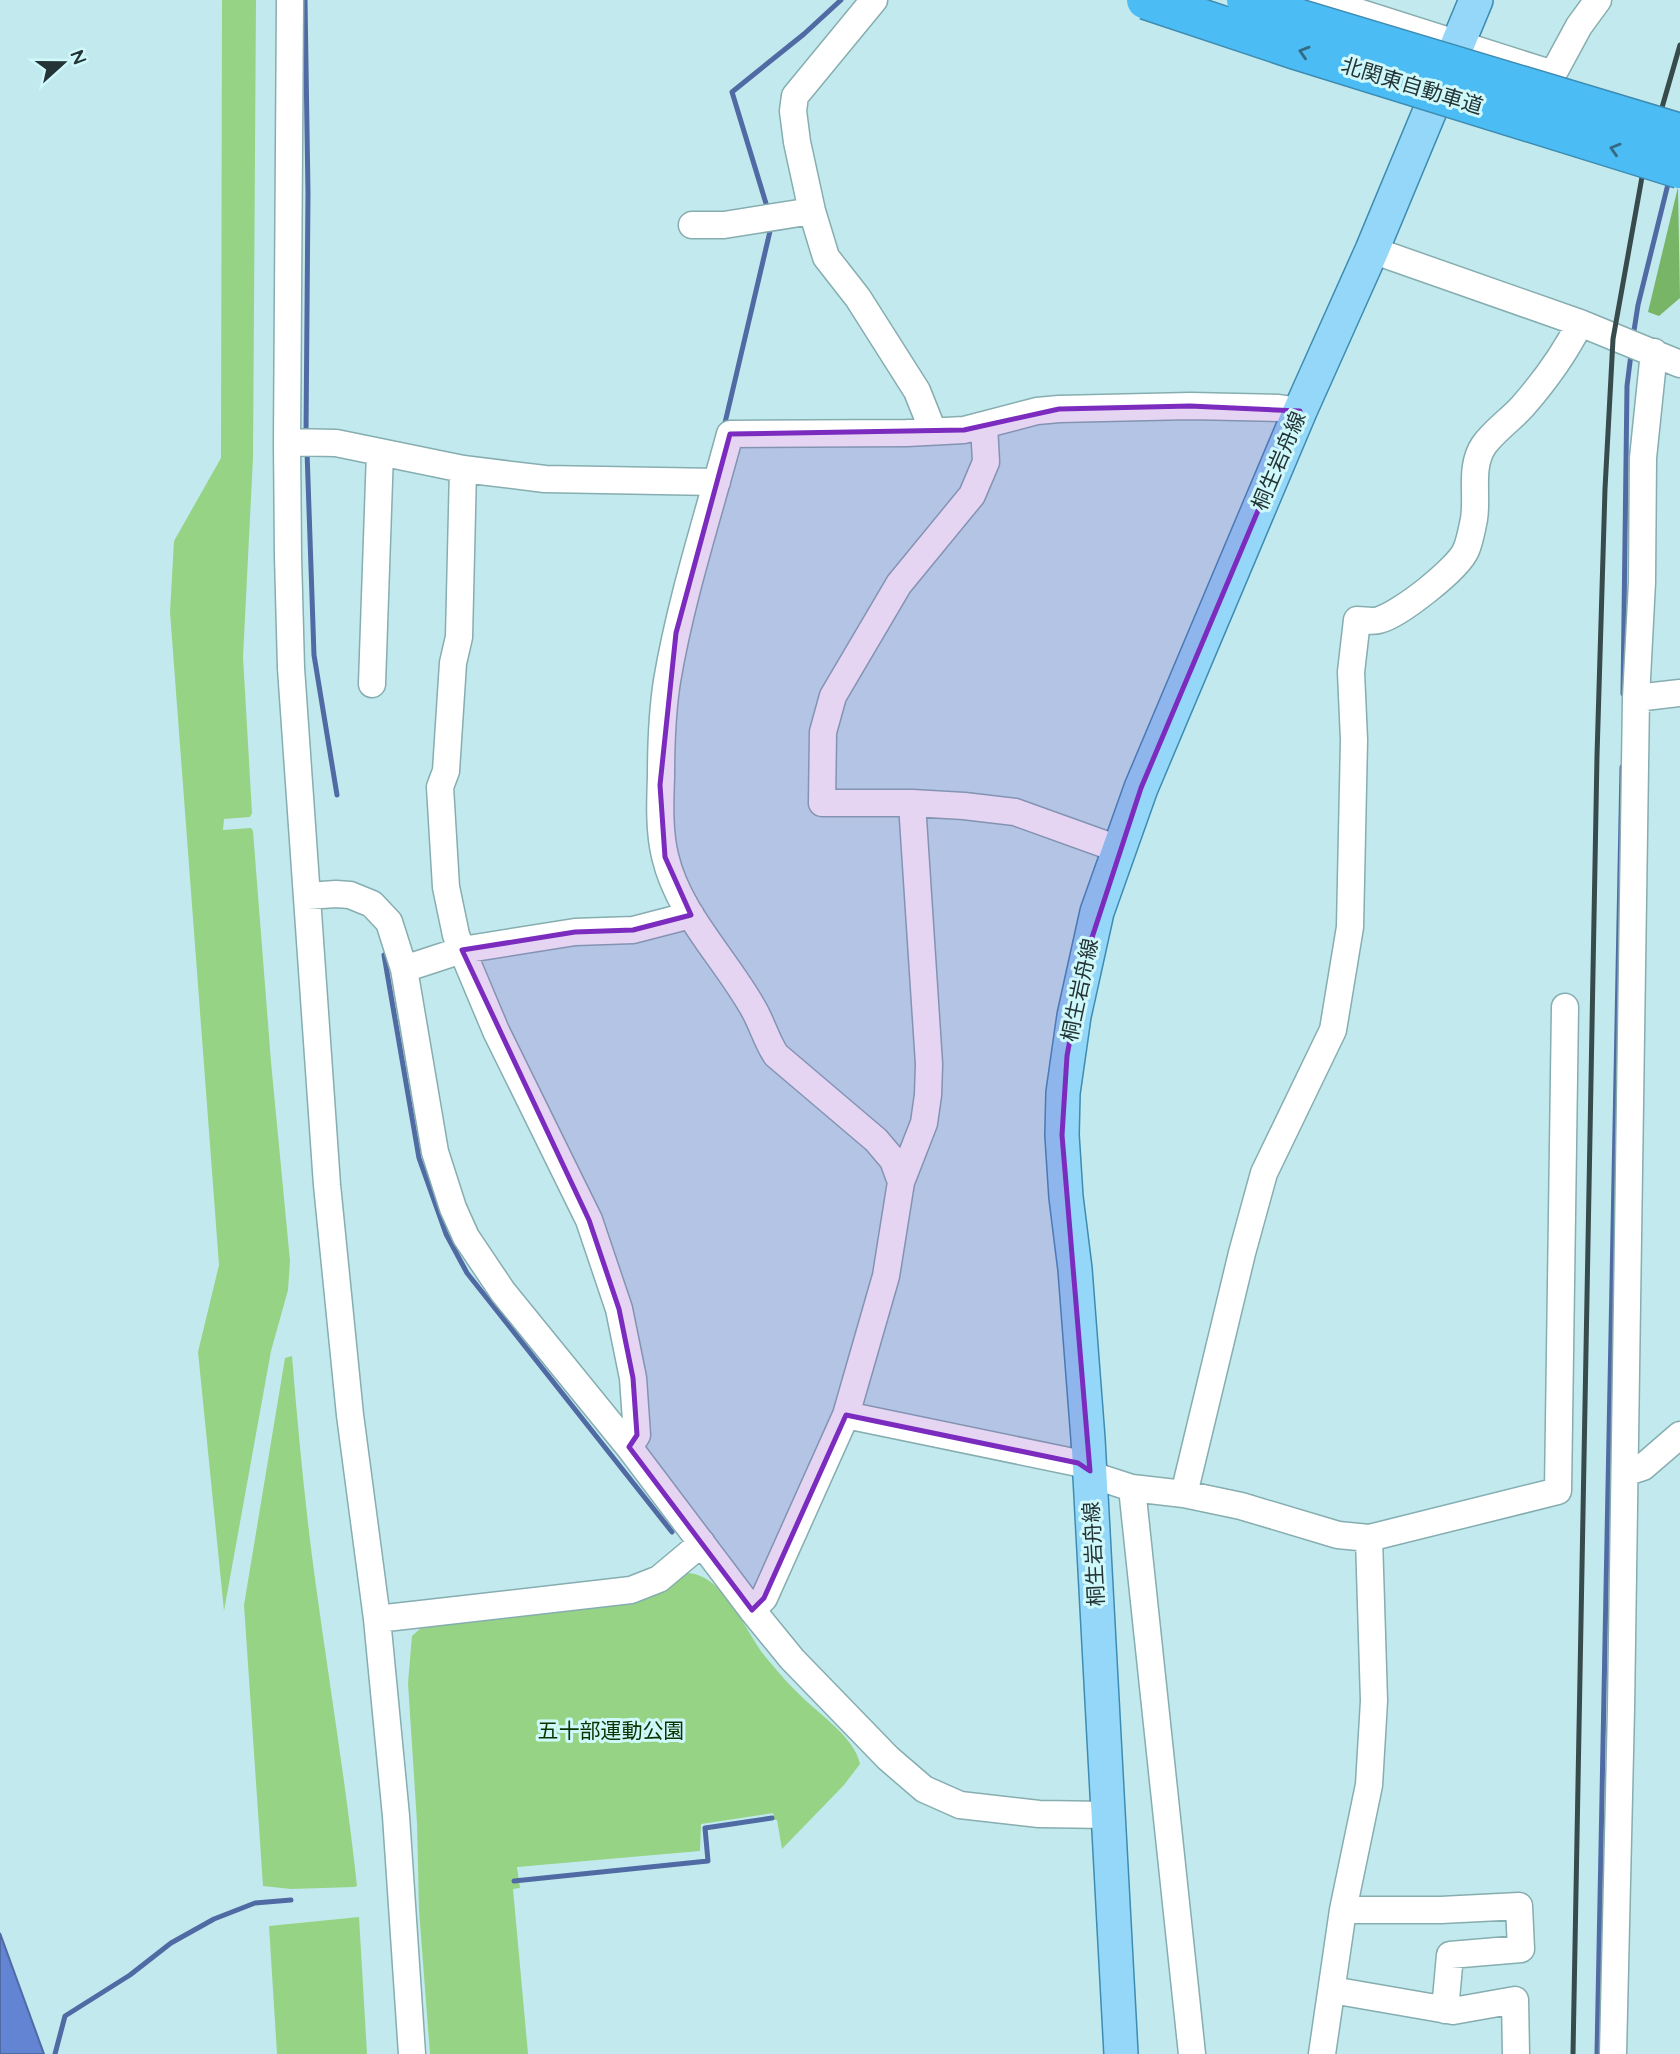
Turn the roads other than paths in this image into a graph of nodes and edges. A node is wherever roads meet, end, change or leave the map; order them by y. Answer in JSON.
{"nodes":[{"id":1,"x":290,"y":0,"type":"edge"},
{"id":2,"x":874,"y":0,"type":"edge"},
{"id":3,"x":1146,"y":0,"type":"edge"},
{"id":4,"x":1246,"y":0,"type":"edge"},
{"id":5,"x":1320,"y":0,"type":"edge"},
{"id":6,"x":1476,"y":0,"type":"edge"},
{"id":7,"x":1598,"y":0,"type":"edge"},
{"id":8,"x":1457,"y":45,"type":"junction"},
{"id":9,"x":1680,"y":134,"type":"edge"},
{"id":10,"x":1680,"y":169,"type":"edge"},
{"id":11,"x":812,"y":211,"type":"junction"},
{"id":12,"x":692,"y":225,"type":"dead end"},
{"id":13,"x":1372,"y":250,"type":"junction"},
{"id":14,"x":1580,"y":323,"type":"junction"},
{"id":15,"x":1642,"y":348,"type":"junction"},
{"id":16,"x":1680,"y":364,"type":"edge"},
{"id":17,"x":1300,"y":411,"type":"junction"},
{"id":18,"x":985,"y":425,"type":"junction"},
{"id":19,"x":933,"y":431,"type":"junction"},
{"id":20,"x":287,"y":442,"type":"junction"},
{"id":21,"x":380,"y":452,"type":"junction"},
{"id":22,"x":463,"y":469,"type":"junction"},
{"id":23,"x":717,"y":482,"type":"junction"},
{"id":24,"x":372,"y":684,"type":"dead end"},
{"id":25,"x":1680,"y":692,"type":"edge"},
{"id":26,"x":1636,"y":698,"type":"junction"},
{"id":27,"x":912,"y":803,"type":"junction"},
{"id":28,"x":1118,"y":849,"type":"junction"},
{"id":29,"x":307,"y":896,"type":"junction"},
{"id":30,"x":691,"y":915,"type":"junction"},
{"id":31,"x":462,"y":950,"type":"junction"},
{"id":32,"x":404,"y":970,"type":"junction"},
{"id":33,"x":1566,"y":1007,"type":"dead end"},
{"id":34,"x":901,"y":1182,"type":"junction"},
{"id":35,"x":846,"y":1415,"type":"junction"},
{"id":36,"x":1680,"y":1435,"type":"edge"},
{"id":37,"x":629,"y":1447,"type":"junction"},
{"id":38,"x":1090,"y":1471,"type":"junction"},
{"id":39,"x":1625,"y":1473,"type":"junction"},
{"id":40,"x":1132,"y":1488,"type":"junction"},
{"id":41,"x":1184,"y":1494,"type":"junction"},
{"id":42,"x":1369,"y":1538,"type":"junction"},
{"id":43,"x":702,"y":1543,"type":"junction"},
{"id":44,"x":752,"y":1610,"type":"junction"},
{"id":45,"x":377,"y":1619,"type":"junction"},
{"id":46,"x":1108,"y":1815,"type":"junction"},
{"id":47,"x":1343,"y":1910,"type":"junction"},
{"id":48,"x":1332,"y":1990,"type":"junction"},
{"id":49,"x":1445,"y":2010,"type":"junction"},
{"id":50,"x":412,"y":2054,"type":"edge"},
{"id":51,"x":1121,"y":2054,"type":"edge"},
{"id":52,"x":1192,"y":2054,"type":"edge"},
{"id":53,"x":1322,"y":2054,"type":"edge"},
{"id":54,"x":1516,"y":2054,"type":"edge"},
{"id":55,"x":1613,"y":2054,"type":"edge"}],
"edges":[{"from":1,"to":20,"type":"street"},
{"from":2,"to":11,"type":"street"},
{"from":10,"to":3,"type":"highway","name":"北関東自動車道","one_way":true,"bridge":true},
{"from":4,"to":9,"type":"highway","name":"北関東自動車道","bridge":true},
{"from":5,"to":8,"type":"street"},
{"from":6,"to":8,"type":"main road","name":"桐生岩舟線"},
{"from":7,"to":8,"type":"street"},
{"from":8,"to":13,"type":"main road","name":"桐生岩舟線"},
{"from":11,"to":12,"type":"street"},
{"from":11,"to":19,"type":"street"},
{"from":13,"to":14,"type":"street"},
{"from":13,"to":17,"type":"main road","name":"桐生岩舟線"},
{"from":14,"to":15,"type":"street"},
{"from":14,"to":41,"type":"street"},
{"from":15,"to":16,"type":"street"},
{"from":15,"to":26,"type":"street"},
{"from":17,"to":18,"type":"street"},
{"from":17,"to":28,"type":"main road","name":"桐生岩舟線"},
{"from":18,"to":19,"type":"street"},
{"from":18,"to":27,"type":"street"},
{"from":19,"to":23,"type":"street"},
{"from":20,"to":21,"type":"street"},
{"from":20,"to":29,"type":"street"},
{"from":21,"to":22,"type":"street"},
{"from":21,"to":24,"type":"street"},
{"from":22,"to":23,"type":"street"},
{"from":22,"to":31,"type":"street"},
{"from":23,"to":30,"type":"street"},
{"from":25,"to":26,"type":"street"},
{"from":26,"to":39,"type":"street"},
{"from":27,"to":28,"type":"street"},
{"from":27,"to":34,"type":"street"},
{"from":28,"to":38,"type":"main road","name":"桐生岩舟線"},
{"from":29,"to":32,"type":"street"},
{"from":29,"to":45,"type":"street"},
{"from":30,"to":31,"type":"street"},
{"from":30,"to":34,"type":"street"},
{"from":31,"to":32,"type":"street"},
{"from":31,"to":37,"type":"street"},
{"from":32,"to":37,"type":"street"},
{"from":33,"to":42,"type":"street"},
{"from":34,"to":35,"type":"street"},
{"from":35,"to":38,"type":"street"},
{"from":35,"to":44,"type":"street"},
{"from":36,"to":39,"type":"street"},
{"from":37,"to":43,"type":"street"},
{"from":38,"to":40,"type":"street"},
{"from":38,"to":46,"type":"main road","name":"桐生岩舟線"},
{"from":39,"to":55,"type":"street"},
{"from":40,"to":41,"type":"street"},
{"from":40,"to":52,"type":"street"},
{"from":41,"to":42,"type":"street"},
{"from":42,"to":47,"type":"street"},
{"from":43,"to":44,"type":"street"},
{"from":43,"to":45,"type":"street"},
{"from":44,"to":46,"type":"street"},
{"from":45,"to":50,"type":"street"},
{"from":46,"to":51,"type":"main road","name":"桐生岩舟線"},
{"from":47,"to":48,"type":"street"},
{"from":47,"to":49,"type":"street"},
{"from":48,"to":49,"type":"street"},
{"from":48,"to":53,"type":"street"},
{"from":49,"to":54,"type":"street"}]}
